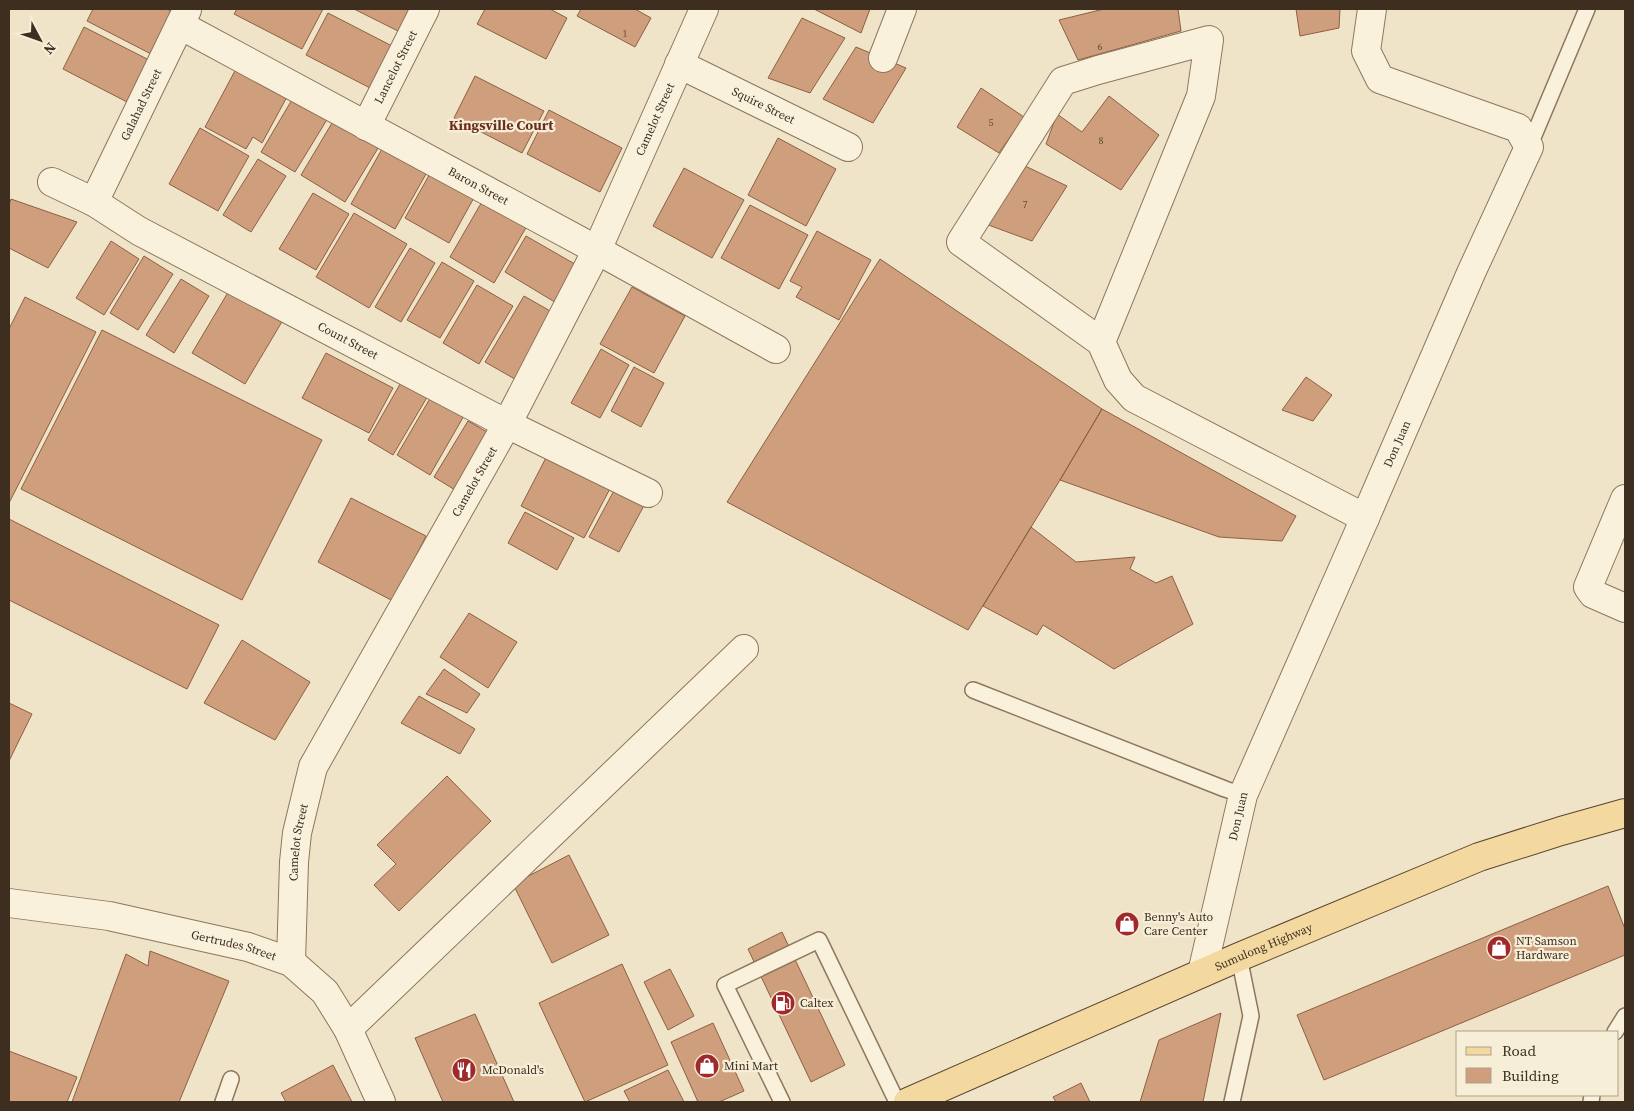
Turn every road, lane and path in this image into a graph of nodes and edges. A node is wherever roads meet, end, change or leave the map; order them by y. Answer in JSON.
{"nodes":[{"id":1,"x":425,"y":9,"type":"edge"},
{"id":2,"x":704,"y":9,"type":"edge"},
{"id":3,"x":902,"y":9,"type":"edge"},
{"id":4,"x":1372,"y":9,"type":"edge"},
{"id":5,"x":1587,"y":9,"type":"edge"},
{"id":6,"x":184,"y":17,"type":"edge"},
{"id":7,"x":883,"y":58,"type":"dead end"},
{"id":8,"x":679,"y":64,"type":"junction"},
{"id":9,"x":366,"y":126,"type":"junction"},
{"id":10,"x":848,"y":147,"type":"dead end"},
{"id":11,"x":1529,"y":147,"type":"junction"},
{"id":12,"x":52,"y":182,"type":"dead end"},
{"id":13,"x":94,"y":202,"type":"junction"},
{"id":14,"x":597,"y":250,"type":"junction"},
{"id":15,"x":1102,"y":342,"type":"junction"},
{"id":16,"x":776,"y":349,"type":"dead end"},
{"id":17,"x":507,"y":424,"type":"junction"},
{"id":18,"x":648,"y":493,"type":"dead end"},
{"id":19,"x":1625,"y":499,"type":"edge"},
{"id":20,"x":1365,"y":518,"type":"junction"},
{"id":21,"x":1625,"y":608,"type":"edge"},
{"id":22,"x":744,"y":649,"type":"dead end"},
{"id":23,"x":973,"y":690,"type":"dead end"},
{"id":24,"x":1243,"y":795,"type":"junction"},
{"id":25,"x":1625,"y":813,"type":"edge"},
{"id":26,"x":9,"y":902,"type":"edge"},
{"id":27,"x":1238,"y":957,"type":"junction"},
{"id":28,"x":291,"y":962,"type":"junction"},
{"id":29,"x":1202,"y":973,"type":"junction"},
{"id":30,"x":1625,"y":1016,"type":"edge"},
{"id":31,"x":348,"y":1029,"type":"junction"},
{"id":32,"x":1616,"y":1031,"type":"edge"},
{"id":33,"x":231,"y":1079,"type":"dead end"},
{"id":34,"x":223,"y":1102,"type":"edge"},
{"id":35,"x":380,"y":1102,"type":"edge"},
{"id":36,"x":782,"y":1102,"type":"edge"},
{"id":37,"x":897,"y":1102,"type":"edge"},
{"id":38,"x":908,"y":1102,"type":"edge"},
{"id":39,"x":1232,"y":1102,"type":"edge"}],
"edges":[{"from":1,"to":9,"type":"street","name":"Lancelot Street"},
{"from":2,"to":8,"type":"street","name":"Camelot Street"},
{"from":3,"to":7,"type":"street"},
{"from":4,"to":11,"type":"street"},
{"from":5,"to":11,"type":"lane"},
{"from":6,"to":9,"type":"street","name":"Baron Street"},
{"from":6,"to":13,"type":"street","name":"Galahad Street"},
{"from":8,"to":10,"type":"street","name":"Squire Street"},
{"from":8,"to":14,"type":"street","name":"Camelot Street"},
{"from":9,"to":14,"type":"street","name":"Baron Street"},
{"from":11,"to":20,"type":"street","name":"Don Juan"},
{"from":12,"to":13,"type":"street","name":"Count Street"},
{"from":13,"to":17,"type":"street","name":"Count Street"},
{"from":14,"to":16,"type":"street","name":"Baron Street"},
{"from":14,"to":17,"type":"street","name":"Camelot Street"},
{"from":15,"to":15,"type":"street"},
{"from":15,"to":20,"type":"street"},
{"from":17,"to":18,"type":"street","name":"Count Street"},
{"from":17,"to":28,"type":"street","name":"Camelot Street"},
{"from":19,"to":21,"type":"street"},
{"from":20,"to":24,"type":"street","name":"Don Juan"},
{"from":22,"to":31,"type":"street"},
{"from":23,"to":24,"type":"lane"},
{"from":24,"to":29,"type":"street","name":"Don Juan"},
{"from":25,"to":27,"type":"main road","name":"Sumulong Highway"},
{"from":26,"to":28,"type":"street","name":"Gertrudes Street"},
{"from":27,"to":29,"type":"main road","name":"Sumulong Highway"},
{"from":27,"to":39,"type":"lane"},
{"from":28,"to":31,"type":"street","name":"Gertrudes Street"},
{"from":29,"to":38,"type":"main road","name":"Sumulong Highway"},
{"from":30,"to":32,"type":"lane"},
{"from":31,"to":35,"type":"street","name":"Gertrudes Street"},
{"from":33,"to":34,"type":"lane"},
{"from":36,"to":37,"type":"lane"}]}
